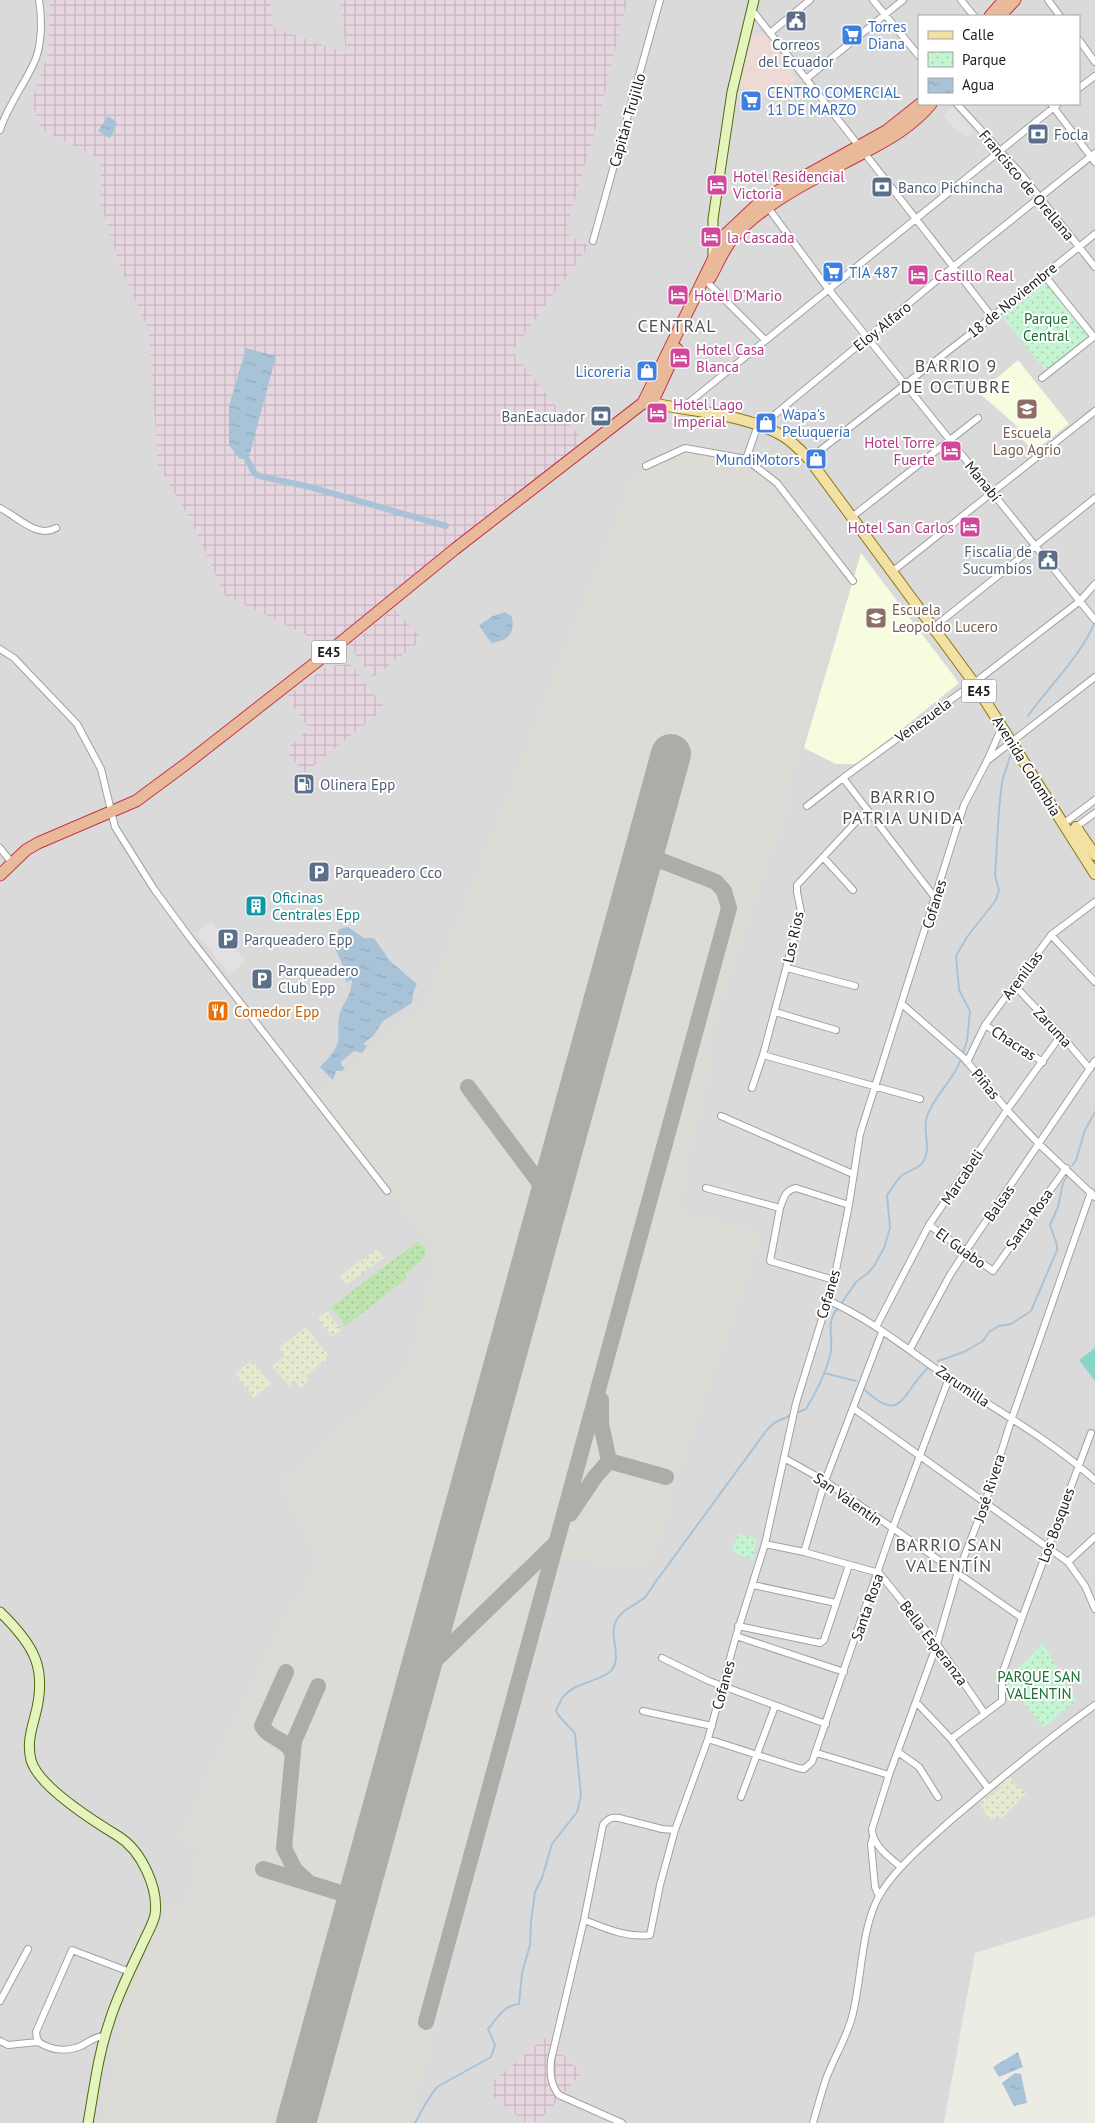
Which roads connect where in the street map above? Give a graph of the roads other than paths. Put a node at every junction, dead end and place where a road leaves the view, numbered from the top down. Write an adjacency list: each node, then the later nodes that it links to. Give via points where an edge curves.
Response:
1 (39, 0): 28 (street, via 37,55 9,106)
2 (660, 0): 36 (street, Capitán Trujillo)
3 (754, 0): 11 (main road)
4 (810, 0): 17 (street)
5 (873, 0): 12 (street)
6 (903, 0): 12 (street)
7 (961, 0): 13 (street)
8 (1004, 0): 14 (highway)
9 (1015, 0): 15 (highway)
10 (1048, 0): 16 (street)
11 (752, 10): 17 (street); 38 (main road, via 732,92 713,219)
12 (885, 15): 19 (street); 22 (street)
13 (973, 15)
14 (991, 15)
15 (1001, 15)
16 (1059, 15)
17 (770, 33): 22 (street)
18 (1080, 41): 20 (street)
19 (918, 55)
20 (1095, 62)
21 (1095, 76): 23 (street)
22 (806, 79): 29 (street)
23 (1080, 87)
24 (919, 105): 29 (highway, E45)
25 (930, 105): 29 (highway, E45, via 904,129)
26 (958, 105): 30 (street, Francisco de Orellana)
27 (1054, 105): 30 (street); 31 (street)
28 (0, 130)
29 (861, 150): 33 (highway, E45); 34 (street)
30 (1000, 152): 32 (street, Francisco de Orellana); 34 (street)
31 (1094, 157): 32 (street, Eloy Alfaro)
32 (1040, 197): 37 (street, Francisco de Orellana); 39 (street, Eloy Alfaro)
33 (765, 204): 38 (highway, E45, via 725,235); 42 (highway, E45, via 732,240); 43 (street, Manabí)
34 (916, 217): 39 (street); 43 (street)
35 (1095, 234): 37 (street, 18 de Noviembre)
36 (593, 241)
37 (1078, 246): 40 (street, Francisco de Orellana); 41 (street, 18 de Noviembre)
38 (713, 256): 50 (highway, E45)
39 (954, 267): 44 (street); 46 (street, Eloy Alfaro)
40 (1095, 267)
41 (1044, 275): 44 (street, 18 de Noviembre); 45 (street)
42 (708, 283): 47 (street); 50 (highway, E45)
43 (829, 290): 46 (street, Manabí); 47 (street)
44 (992, 317): 49 (street, 18 de Noviembre)
45 (1094, 337): 48 (street)
46 (867, 338): 49 (street, Manabí); 54 (street, Eloy Alfaro)
47 (765, 340): 51 (street)
48 (1042, 378)
49 (905, 385): 55 (street, Manabí); 57 (street, 18 de Noviembre)
50 (648, 403): 51 (main road, Avenida Colombia / E45); 81 (highway, E45, via 455,549 224,735 136,801)
51 (682, 408): 54 (main road, Avenida Colombia / E45)
52 (1095, 411): 59 (street)
53 (978, 418): 55 (street)
54 (763, 426): 56 (street, Eloy Alfaro); 57 (main road, Avenida Colombia / E45, via 785,437)
55 (949, 440): 59 (street, Manabí); 62 (street)
56 (746, 459): 58 (street, via 685,448); 66 (street, via 777,483)
57 (809, 459): 62 (main road, Avenida Colombia / E45)
58 (646, 466)
59 (992, 492): 64 (street, Manabí); 65 (street)
60 (1095, 498): 64 (street)
61 (0, 508): 63 (street, via 35,529 46,532)
62 (853, 516): 65 (main road, Avenida Colombia / E45)
63 (56, 528)
64 (1036, 545): 68 (street, Manabí); 70 (street)
65 (893, 571): 70 (main road, Avenida Colombia / E45)
66 (853, 581)
67 (1095, 584): 68 (street, Venezuela)
68 (1080, 601): 69 (street, Manabí); 73 (street, Venezuela)
69 (1093, 617)
70 (934, 627): 73 (main road, Avenida Colombia / E45)
71 (0, 649): 81 (street, via 14,658 77,724 101,768)
72 (1095, 677): 75 (street, Cofanes)
73 (974, 683): 74 (main road, Avenida Colombia / E45); 77 (street, Venezuela)
74 (1002, 727): 75 (main road, Avenida Colombia / E45); 76 (street, Cofanes)
75 (1013, 742): 76 (street, Cofanes); 83 (main road, Avenida Colombia / E45)
76 (987, 761): 91 (street, Cofanes, via 964,805)
77 (843, 778): 79 (street, Venezuela); 80 (street)
78 (1095, 800): 83 (street)
79 (807, 806)
80 (867, 810): 86 (street, Los Rios); 91 (street)
81 (111, 811): 87 (highway, E45, via 38,843); 117 (street, via 115,827 181,927)
82 (1095, 813): 83 (street)
83 (1069, 828): 85 (main road, Avenida Colombia / E45); 88 (main road, Avenida Colombia / E45)
84 (0, 848): 87 (street)
85 (1095, 855)
86 (823, 858): 90 (street); 94 (street, Los Rios, via 797,885 801,912)
87 (12, 862): 89 (highway, E45)
88 (1095, 874)
89 (0, 875)
90 (853, 890)
91 (936, 899): 98 (street, Cofanes)
92 (1095, 902): 93 (street, Arenillas)
93 (1051, 935): 95 (street); 96 (street, Arenillas)
94 (787, 968): 97 (street); 99 (street, Los Rios)
95 (1095, 982)
96 (1014, 985): 100 (street, Arenillas); 102 (street, Zaruma)
97 (855, 986)
98 (902, 1004): 105 (street, Piñas); 108 (street, Cofanes)
99 (775, 1012): 101 (street); 103 (street, Los Rios)
100 (985, 1024): 105 (street, Arenillas); 106 (street, Chacras)
101 (836, 1030)
102 (1061, 1035): 106 (street, Marcabeli); 107 (street, Zaruma)
103 (763, 1055): 108 (street); 109 (street, Los Rios)
104 (1095, 1061): 107 (street, Balsas)
105 (967, 1062): 111 (street, Piñas)
106 (1043, 1062): 111 (street, Marcabeli)
107 (1090, 1069): 113 (street, Balsas)
108 (875, 1086): 110 (street); 115 (street, Cofanes, via 860,1134)
109 (752, 1088)
110 (920, 1099)
111 (1007, 1110): 113 (street, Piñas); 121 (street, Marcabeli)
112 (720, 1116): 115 (street)
113 (1039, 1144): 114 (street, Piñas); 122 (street, Balsas)
114 (1066, 1168): 118 (street, Piñas); 123 (street, Santa Rosa)
115 (853, 1174): 119 (street, Cofanes)
116 (706, 1188): 120 (street)
117 (387, 1191)
118 (1093, 1194): 131 (street, José Rivera)
119 (849, 1205): 120 (street, via 796,1188 785,1193); 124 (street, Cofanes)
120 (780, 1208): 124 (street, via 770,1261)
121 (929, 1225): 122 (street, El Guabo); 126 (street, Marcabeli)
122 (965, 1252): 123 (street, El Guabo); 128 (street, Balsas)
123 (993, 1271)
124 (834, 1280): 125 (street, Cofanes)
125 (827, 1300): 126 (street, Zarumilla); 134 (street, Cofanes, via 796,1403)
126 (876, 1327): 127 (street, Zarumilla)
127 (882, 1332): 128 (street, Zarumilla); 130 (street)
128 (910, 1349): 129 (street, Zarumilla)
129 (949, 1378): 131 (street, Zarumilla); 133 (street, Santa Rosa)
130 (853, 1408): 133 (street); 137 (street)
131 (1012, 1418): 135 (street, Zarumilla); 138 (street, José Rivera)
132 (1091, 1433): 135 (street, Los Bosques)
133 (920, 1455): 138 (street); 139 (street, Santa Rosa)
134 (784, 1458): 137 (street, San Valentín); 141 (street, Cofanes)
135 (1078, 1465): 136 (street, Zarumilla); 142 (street, Los Bosques)
136 (1095, 1480)
137 (825, 1481): 139 (street, San Valentín); 143 (street)
138 (985, 1503): 142 (street); 147 (street, José Rivera)
139 (892, 1530): 146 (street, Santa Rosa); 147 (street, San Valentín)
140 (1095, 1537): 144 (street)
141 (765, 1544): 143 (street); 148 (street, Cofanes)
142 (1047, 1547): 144 (street); 152 (street, Los Bosques)
143 (804, 1552): 145 (street)
144 (1068, 1562): 150 (street, via 1085,1586)
145 (849, 1564): 146 (street); 149 (street)
146 (879, 1573): 155 (street, Bella Esperanza); 157 (street, Santa Rosa)
147 (957, 1575): 152 (street, San Valentín); 155 (street, José Rivera)
148 (753, 1585): 149 (street); 153 (street, Cofanes)
149 (836, 1603): 153 (street, via 824,1640 820,1643)
150 (1095, 1609)
151 (0, 1612): 181 (main road, via 32,1650 41,1675 41,1690 29,1737 31,1762 37,1772 81,1812 133,1848 148,1875 154,1896 154,1916)
152 (1022, 1618): 163 (street, via 1002,1674 1002,1701)
153 (738, 1626): 154 (street, Cofanes)
154 (736, 1636): 157 (street); 158 (street, Cofanes)
155 (937, 1644): 159 (street, José Rivera); 163 (street, Bella Esperanza)
156 (662, 1658): 158 (street)
157 (844, 1672): 164 (street, Santa Rosa)
158 (722, 1686): 161 (street); 165 (street, Cofanes)
159 (916, 1702): 167 (street); 168 (street, José Rivera)
160 (1095, 1705): 172 (street)
161 (775, 1706): 164 (street); 170 (street)
162 (643, 1711): 165 (street)
163 (986, 1714): 167 (street)
164 (826, 1724): 169 (street, Santa Rosa)
165 (712, 1726): 166 (street, Cofanes)
166 (708, 1739): 170 (street); 175 (street, Cofanes)
167 (951, 1739): 172 (street)
168 (898, 1752): 171 (street, José Rivera); 174 (street, via 919,1767)
169 (817, 1753): 170 (street, via 804,1769); 171 (street)
170 (757, 1755): 173 (street)
171 (889, 1775): 176 (street, José Rivera, via 872,1829)
172 (988, 1788): 177 (street)
173 (741, 1797)
174 (938, 1797)
175 (675, 1830): 179 (street, via 620,1818 606,1820); 179 (street, Cofanes, via 650,1935 637,1937 617,1933)
176 (874, 1838): 177 (street); 178 (street, José Rivera, via 871,1844)
177 (901, 1867): 178 (street)
178 (878, 1896): 188 (street, via 869,1918 853,2015 826,2079)
179 (584, 1920): 187 (street, via 550,2075 553,2088 559,2095)
180 (28, 1949): 182 (street)
181 (130, 1972): 183 (main road); 185 (street, via 72,1950 38,2024)
182 (0, 2001)
183 (105, 2036): 185 (street, via 69,2050 49,2048); 186 (main road)
184 (0, 2041): 185 (street, via 8,2045)
185 (38, 2042)
186 (88, 2123)
187 (622, 2123)
188 (813, 2123)

